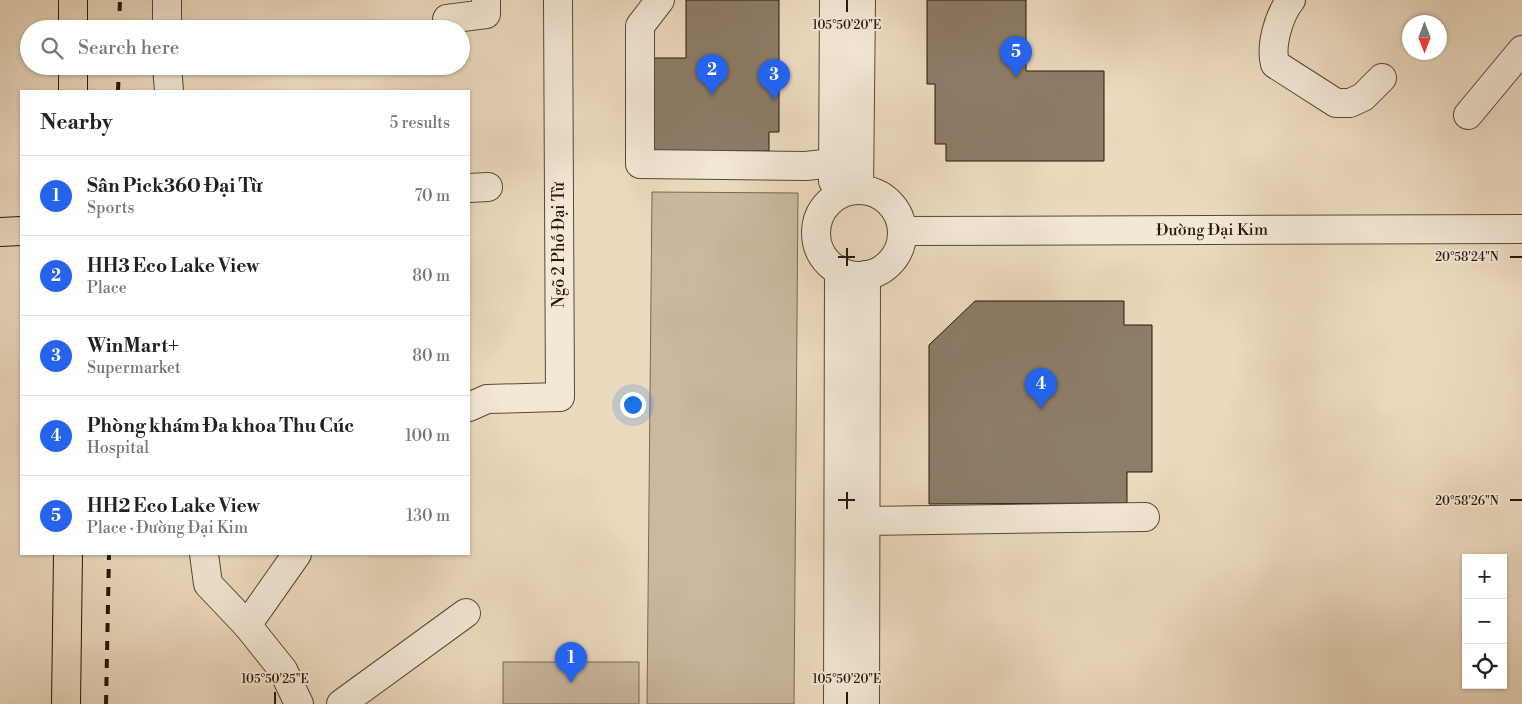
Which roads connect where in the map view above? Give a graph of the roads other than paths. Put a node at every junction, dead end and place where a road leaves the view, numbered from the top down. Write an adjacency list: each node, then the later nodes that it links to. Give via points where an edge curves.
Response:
1 (73, 0): 10 (main road)
2 (167, 0): 11 (street)
3 (486, 0): 9 (street, via 486,14)
4 (558, 0): 28 (street, Ngõ 2 Phố Đại Từ, via 560,396 487,399)
5 (660, 0): 19 (street, via 640,26 640,164)
6 (834, 0): 19 (street)
7 (861, 0): 20 (street)
8 (1291, 0): 15 (street, via 1274,39 1272,53 1275,64 1336,103 1350,103 1363,97)
9 (447, 19)
10 (73, 20)
11 (167, 20)
12 (1522, 50): 18 (street)
13 (73, 75): 16 (main road)
14 (168, 75): 17 (street)
15 (1382, 78)
16 (73, 90)
17 (169, 90)
18 (1468, 115)
19 (833, 164): 21 (street)
20 (859, 190): 21 (street); 24 (street, via 884,197 894,206)
21 (833, 198): 26 (street, via 817,221 816,236 828,262)
22 (1522, 229): 24 (street, Đường Đại Kim)
23 (20, 231): 25 (main road)
24 (903, 231): 27 (street, via 901,243 889,264)
25 (0, 232)
26 (839, 270): 27 (street); 39 (street)
27 (866, 275): 30 (street)
28 (470, 407)
29 (1145, 517): 30 (street)
30 (865, 521): 40 (street)
31 (68, 555): 36 (main road)
32 (204, 555): 35 (street, via 208,584)
33 (296, 555): 35 (street)
34 (466, 614): 38 (street)
35 (247, 625): 37 (street, via 283,670)
36 (66, 704)
37 (299, 704)
38 (341, 704)
39 (838, 704)
40 (865, 704)

